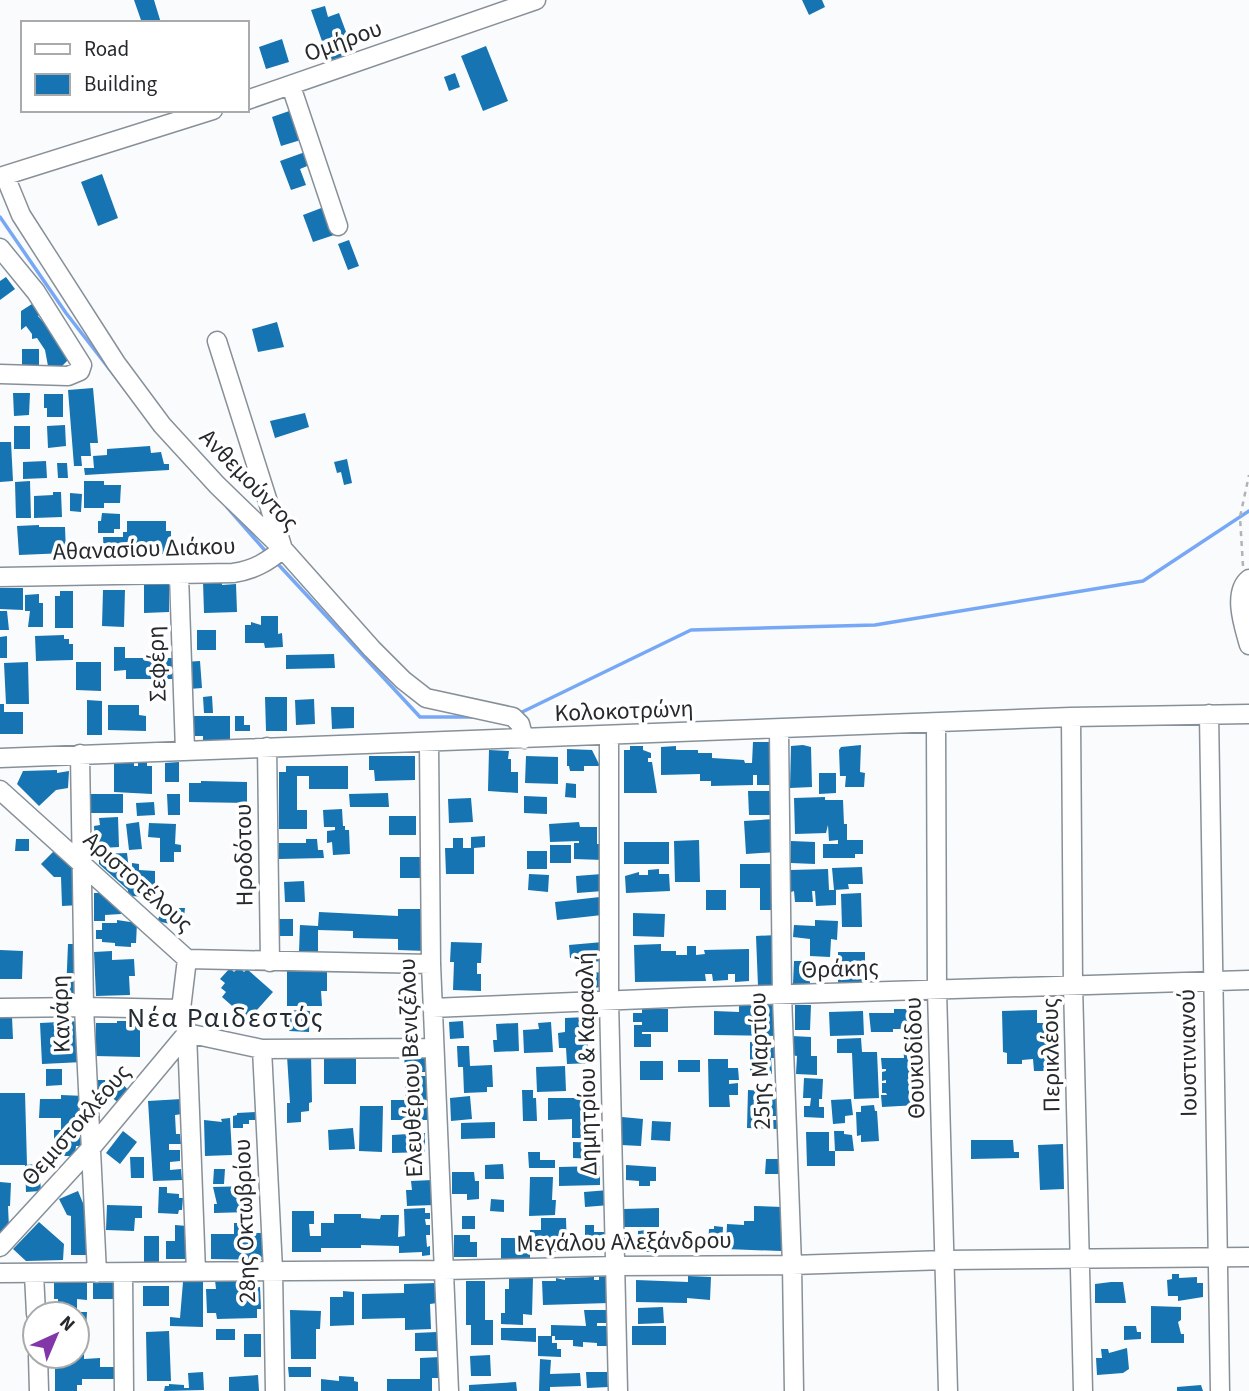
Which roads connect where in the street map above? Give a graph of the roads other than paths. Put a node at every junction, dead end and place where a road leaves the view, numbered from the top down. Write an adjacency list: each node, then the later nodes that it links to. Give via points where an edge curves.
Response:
1 (536, 0): 2 (street, Ομήρου)
2 (291, 86): 3 (street, Ομήρου); 6 (street)
3 (248, 100)
4 (207, 112): 5 (street)
5 (2, 176): 10 (street, Ανθεμούντος, via 21,215 136,392 217,485)
6 (338, 226)
7 (0, 249): 9 (street, via 36,292 82,365 68,376)
8 (217, 341): 10 (street)
9 (0, 374)
10 (284, 550): 11 (street, Αθανασίου Διάκου, via 250,571); 21 (street, Ανθεμούντος, via 403,680 426,698 513,717)
11 (179, 575): 12 (street, Αθανασίου Διάκου); 24 (street, Σεφέρη)
12 (0, 577)
13 (1247, 581): 14 (street, via 1241,615)
14 (1249, 645)
15 (1209, 714): 16 (street, Κολοκοτρώνη); 17 (street, Κολοκοτρώνη); 33 (street, Ιουστινιανού)
16 (1249, 715)
17 (1071, 718): 18 (street, Κολοκοτρώνη); 34 (street, Περικλέους)
18 (936, 723): 19 (street, Κολοκοτρώνη); 35 (street, Θουκυδίδου)
19 (779, 730): 20 (street, Κολοκοτρώνη); 36 (street, 25ης Μαρτίου)
20 (609, 736): 21 (street, Κολοκοτρώνη); 37 (street, Δημητρίου & Καραολή)
21 (524, 739): 22 (street, Κολοκοτρώνη)
22 (429, 743): 23 (street, Κολοκοτρώνη); 31 (street, Ελευθέριου Βενιζέλου)
23 (267, 747): 24 (street, Κολοκοτρώνη); 30 (street, Ηροδότου)
24 (185, 751): 25 (street, Κολοκοτρώνη)
25 (80, 754): 26 (street, Κολοκοτρώνη); 28 (street, Κανάρη)
26 (0, 758)
27 (0, 790): 28 (street, Αριστοτέλους)
28 (82, 864): 29 (street, Αριστοτέλους); 38 (street, Κανάρη)
29 (187, 959): 30 (street, Αριστοτέλους); 41 (street)
30 (270, 962): 31 (street, Αριστοτέλους)
31 (431, 964): 40 (street, Ελευθέριου Βενιζέλου)
32 (1249, 980): 33 (street, Θράκης)
33 (1211, 981): 34 (street, Θράκης); 47 (street, Ιουστινιανού)
34 (1073, 984): 35 (street, Θράκης); 49 (street, Περικλέους)
35 (937, 990): 36 (street, Θράκης); 50 (street, Θουκυδίδου)
36 (782, 995): 37 (street, Θράκης); 51 (street, 25ης Μαρτίου)
37 (609, 1000): 40 (street, Θράκης); 52 (street, Δημητρίου & Καραολή)
38 (84, 1007): 39 (street); 41 (street); 45 (street, Κανάρη)
39 (0, 1008)
40 (432, 1008): 43 (street, Ελευθέριου Βενιζέλου)
41 (181, 1009): 42 (street)
42 (187, 1033): 44 (street); 45 (street, Θεμιστοκλέους); 55 (street)
43 (433, 1048): 44 (street); 54 (street, Ελευθέριου Βενιζέλου)
44 (262, 1049): 53 (street, 28ης Οκτωβρίου)
45 (91, 1148): 46 (street, Θεμιστοκλέους); 57 (street, Κανάρη)
46 (0, 1247)
47 (1216, 1257): 48 (street, Μεγάλου Αλεξάνδρου); 49 (street, Μεγάλου Αλεξάνδρου); 70 (street, Ιουστινιανού)
48 (1249, 1257)
49 (1080, 1258): 50 (street, Μεγάλου Αλεξάνδρου); 69 (street, Περικλέους)
50 (946, 1260): 51 (street, Μεγάλου Αλεξάνδρου); 68 (street, Θουκυδίδου)
51 (792, 1265): 52 (street, Μεγάλου Αλεξάνδρου); 67 (street, 25ης Μαρτίου)
52 (616, 1266): 54 (street, Μεγάλου Αλεξάνδρου); 66 (street, Δημητρίου & Καραολή)
53 (273, 1270): 54 (street, Μεγάλου Αλεξάνδρου); 55 (street, Μεγάλου Αλεξάνδρου); 64 (street, 28ης Οκτωβρίου)
54 (444, 1270): 65 (street, Ελευθέριου Βενιζέλου)
55 (196, 1272): 58 (street, Μεγάλου Αλεξάνδρου)
56 (0, 1273): 59 (street, Μεγάλου Αλεξάνδρου)
57 (97, 1273): 58 (street, Μεγάλου Αλεξάνδρου); 59 (street, Μεγάλου Αλεξάνδρου)
58 (123, 1273): 63 (street)
59 (34, 1274): 60 (street)
60 (35, 1300)
61 (38, 1370): 62 (street)
62 (39, 1391)
63 (124, 1391)
64 (275, 1391)
65 (449, 1391)
66 (618, 1391)
67 (794, 1391)
68 (948, 1391)
69 (1083, 1391)
70 (1220, 1391)

